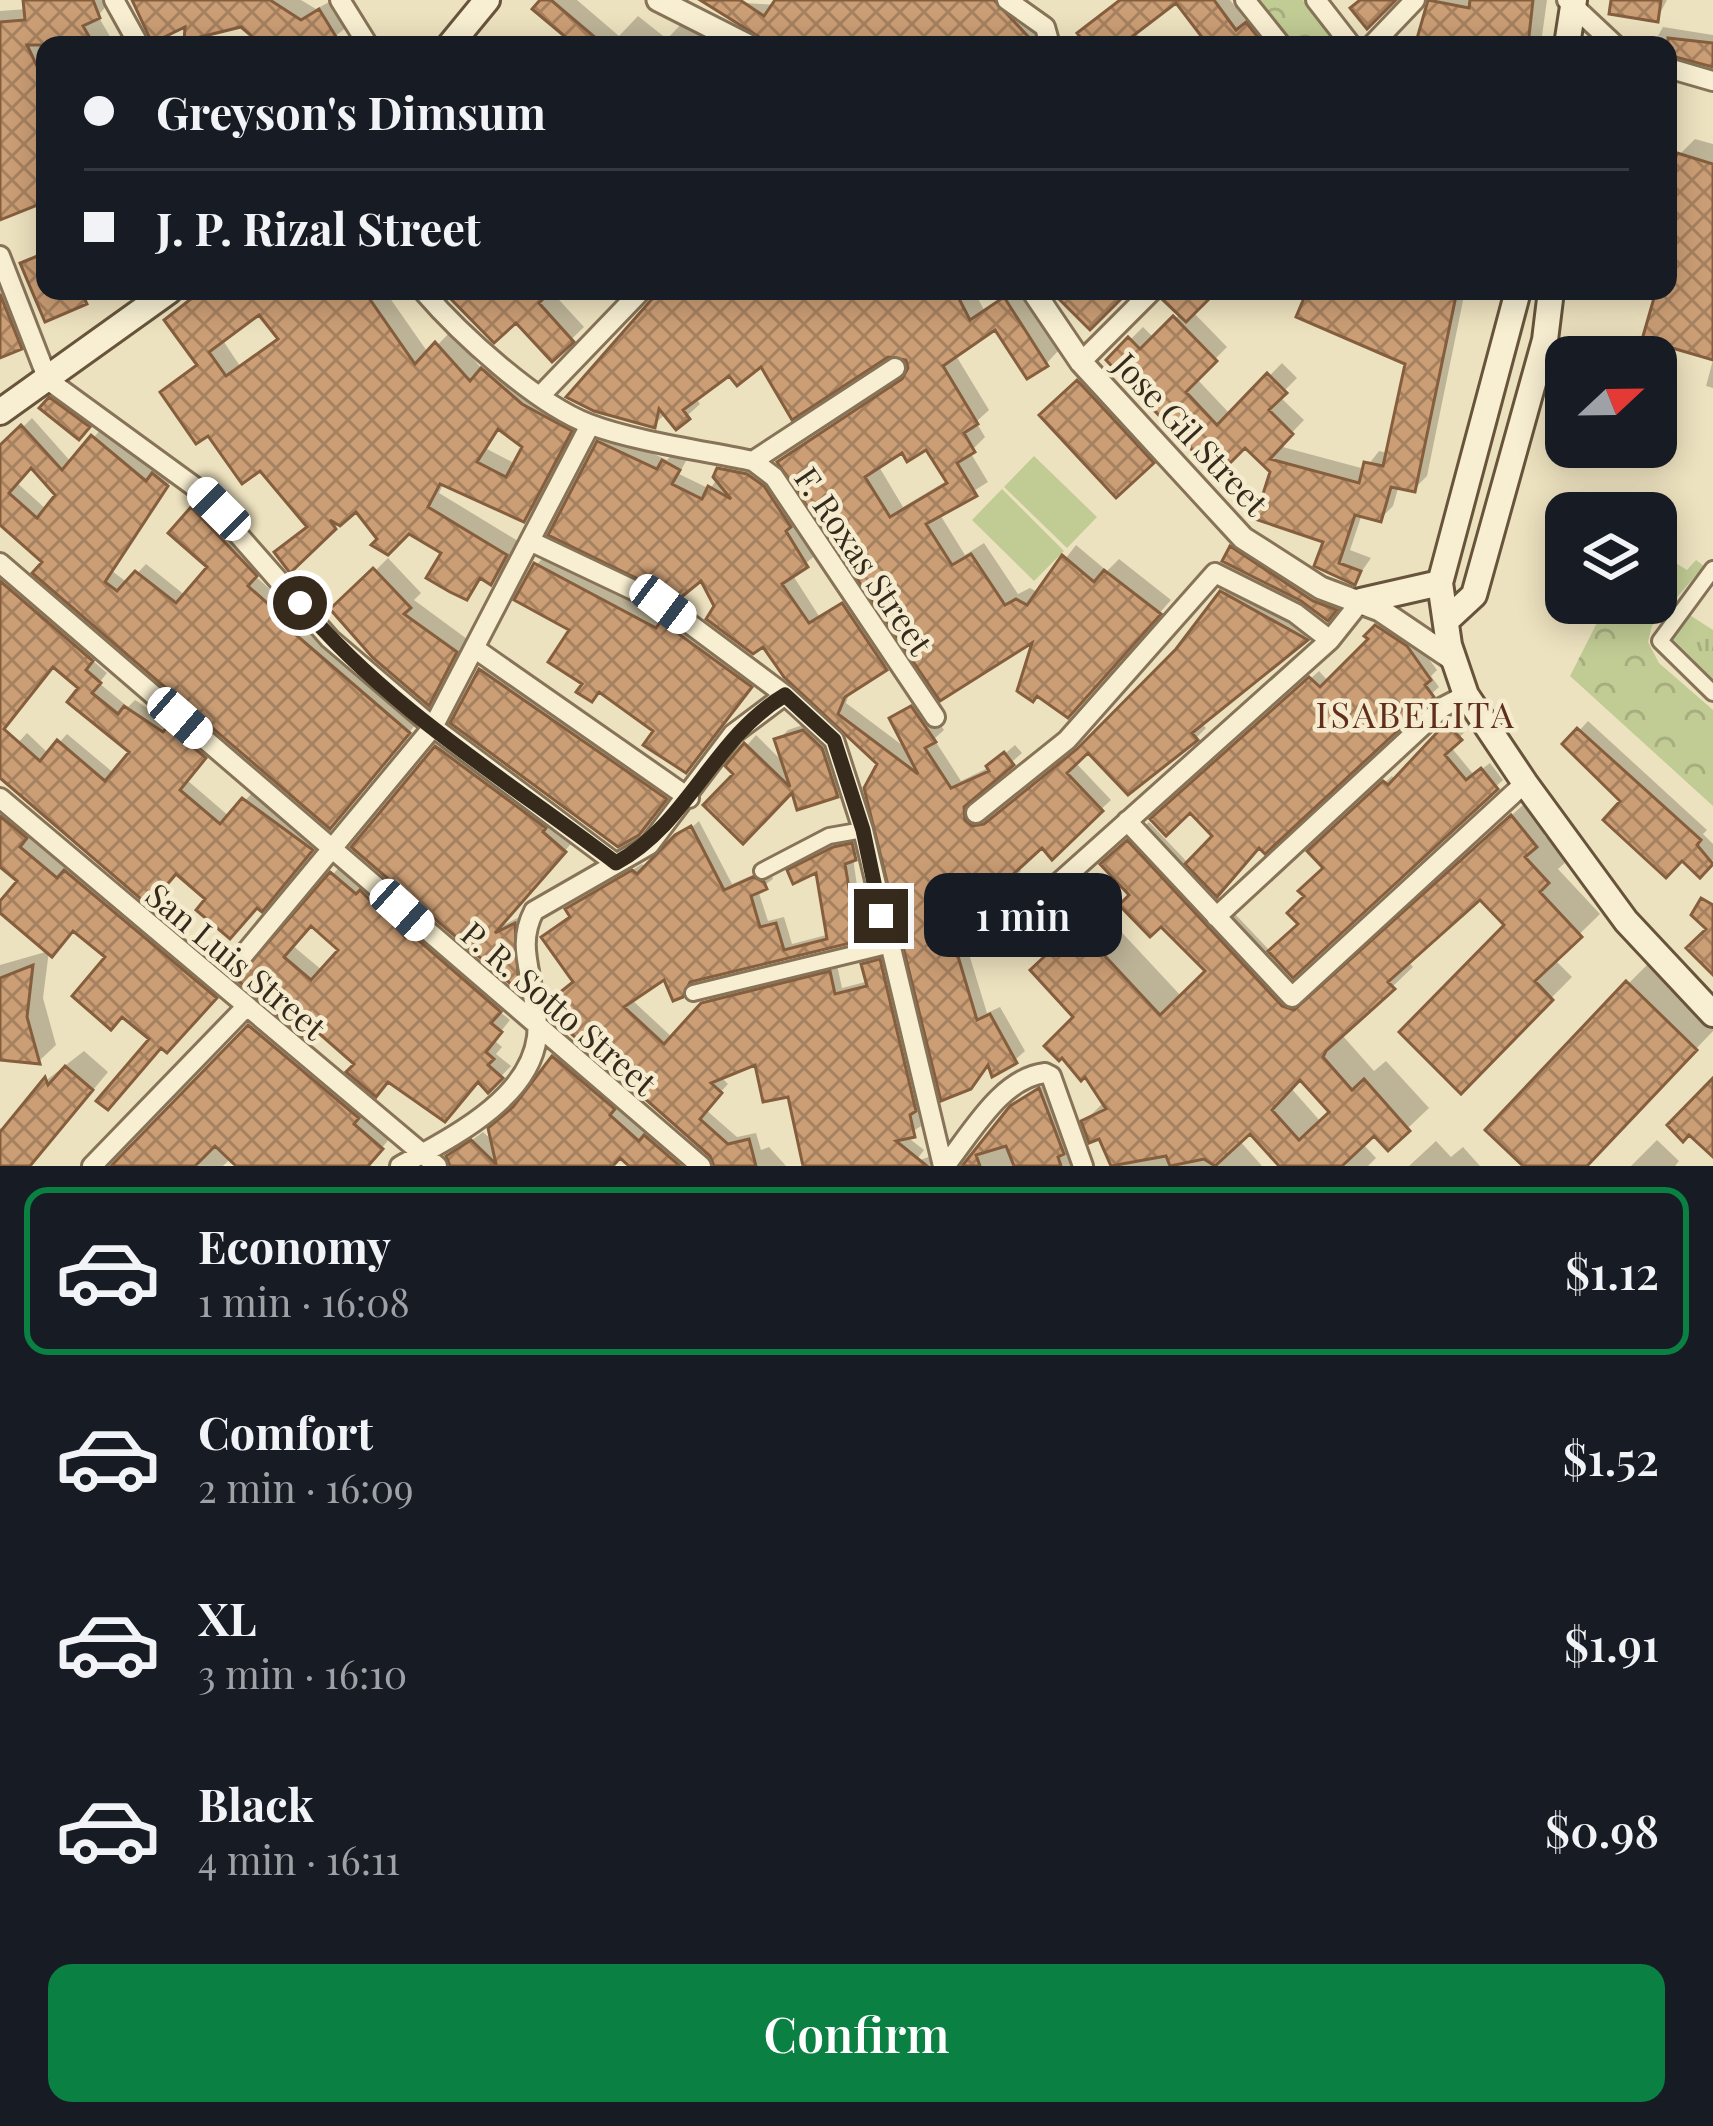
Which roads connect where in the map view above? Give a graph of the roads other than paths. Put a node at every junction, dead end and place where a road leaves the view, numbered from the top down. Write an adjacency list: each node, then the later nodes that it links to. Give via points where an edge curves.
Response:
1 (114, 0): 10 (street)
2 (340, 0): 11 (street)
3 (487, 0): 12 (main road)
4 (658, 0): 13 (street)
5 (1007, 0): 14 (street)
6 (1245, 0): 15 (street)
7 (1316, 0): 16 (street)
8 (1415, 0): 17 (street)
9 (1572, 2): 18 (main road); 19 (street)
10 (134, 36)
11 (362, 36)
12 (457, 36)
13 (729, 36)
14 (1048, 36)
15 (1274, 36)
16 (1344, 36)
17 (1381, 36)
18 (1568, 36)
19 (1606, 36)
20 (1677, 71): 21 (street)
21 (1713, 81)
22 (0, 256): 32 (street)
23 (157, 300): 32 (main road)
24 (430, 300): 33 (street, F. Roxas Street)
25 (632, 300): 33 (street)
26 (1039, 300): 30 (street, Jose Gil Street)
27 (1143, 300): 30 (street)
28 (1516, 300): 40 (main road)
29 (1550, 300): 42 (main road, via 1474,595)
30 (1081, 362): 41 (street, Jose Gil Street, via 1243,538 1307,580)
31 (895, 368): 36 (street)
32 (48, 380): 34 (main road); 50 (street, via 200,490 330,639)
33 (541, 394): 35 (street, F. Roxas Street)
34 (0, 412)
35 (590, 425): 36 (street, F. Roxas Street); 37 (street)
36 (753, 461): 49 (street, F. Roxas Street, via 790,498)
37 (530, 541): 44 (street); 47 (street, via 663,604)
38 (0, 563): 57 (street, P. R. Sotto Street)
39 (1713, 569): 46 (street, via 1660,641)
40 (1440, 583): 41 (main road); 42 (main road)
41 (1361, 602): 43 (street); 45 (street, Jose Gil Street)
42 (1447, 620): 45 (main road)
43 (1330, 640): 54 (street, via 1215,573 1067,740); 55 (street)
44 (477, 650): 50 (street); 53 (street)
45 (1454, 660): 48 (main road)
46 (1713, 693)
47 (785, 695): 53 (street, via 743,724); 56 (street, via 834,740)
48 (1466, 695): 51 (main road); 60 (street, via 1443,707)
49 (935, 717)
50 (434, 728): 57 (street); 58 (street)
51 (1525, 783): 60 (street, via 1292,997); 66 (main road, via 1626,921)
52 (0, 798): 65 (street, San Luis Street)
53 (688, 798): 58 (street, via 649,844)
54 (976, 813)
55 (1127, 821): 60 (street); 61 (street)
56 (863, 830): 59 (street, via 830,836); 62 (street)
57 (334, 850): 63 (street); 67 (street, P. R. Sotto Street)
58 (616, 863): 67 (street, via 554,896 525,928)
59 (763, 871)
60 (1216, 916)
61 (996, 939)
62 (887, 946): 64 (street); 72 (street)
63 (241, 958)
64 (693, 993)
65 (245, 1008): 68 (street, San Luis Street); 69 (street)
66 (1713, 1014)
67 (538, 1031): 68 (street, via 528,1070 514,1087); 71 (street, P. R. Sotto Street)
68 (430, 1160): 70 (street)
69 (92, 1166)
70 (400, 1166)
71 (701, 1166)
72 (944, 1166): 73 (street, via 1003,1095 1045,1072)
73 (1082, 1166)

